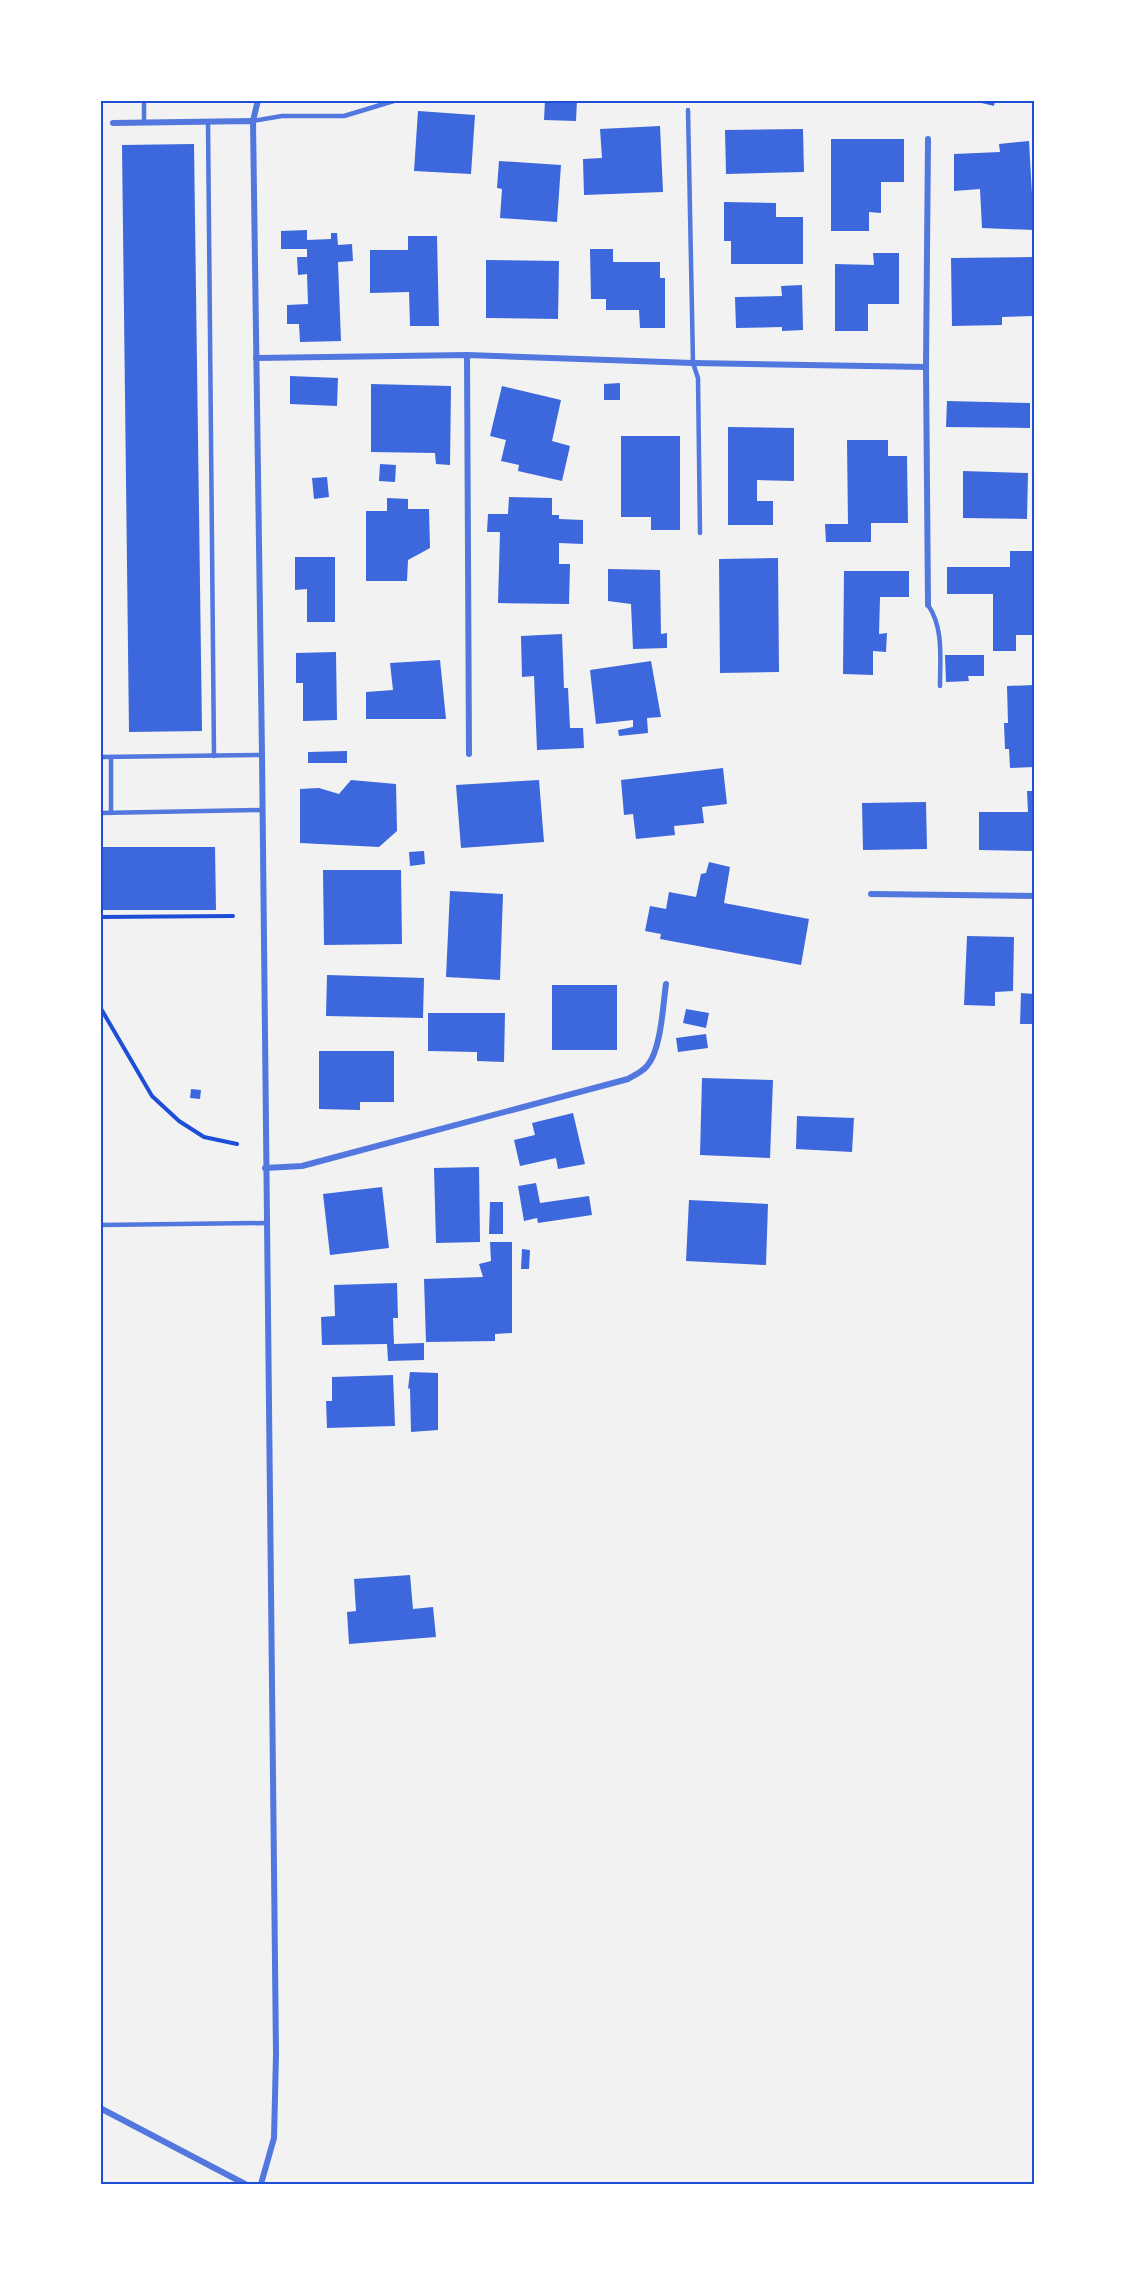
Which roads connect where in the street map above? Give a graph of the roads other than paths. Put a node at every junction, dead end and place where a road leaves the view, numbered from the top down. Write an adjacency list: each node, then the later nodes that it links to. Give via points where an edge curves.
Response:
1 (144, 100): 8 (lane)
2 (258, 100): 5 (street)
3 (398, 100): 5 (lane, via 344,116 282,116)
4 (688, 110): 12 (lane)
5 (253, 121): 6 (street); 11 (street)
6 (208, 122): 8 (street); 19 (lane)
7 (113, 123): 8 (street)
8 (144, 123)
9 (928, 138): 13 (street)
10 (467, 355): 11 (street); 12 (street); 17 (street)
11 (256, 358): 18 (street)
12 (693, 363): 13 (street); 14 (lane, via 698,378)
13 (926, 367): 15 (street)
14 (700, 533)
15 (928, 605): 16 (lane, via 939,632)
16 (940, 686)
17 (469, 754)
18 (262, 755): 19 (lane); 22 (street)
19 (214, 756): 21 (lane)
20 (100, 757): 21 (lane)
21 (111, 757): 24 (lane)
22 (262, 810): 24 (lane); 28 (street)
23 (100, 813): 24 (lane)
24 (111, 813)
25 (871, 894): 26 (street)
26 (1035, 896)
27 (666, 984): 28 (street, via 652,1058 639,1073 627,1079 302,1166)
28 (265, 1168): 29 (street)
29 (266, 1223): 30 (lane); 33 (street, via 276,2055 274,2138)
30 (100, 1225)
31 (100, 2108): 32 (street)
32 (245, 2184)
33 (261, 2184)

